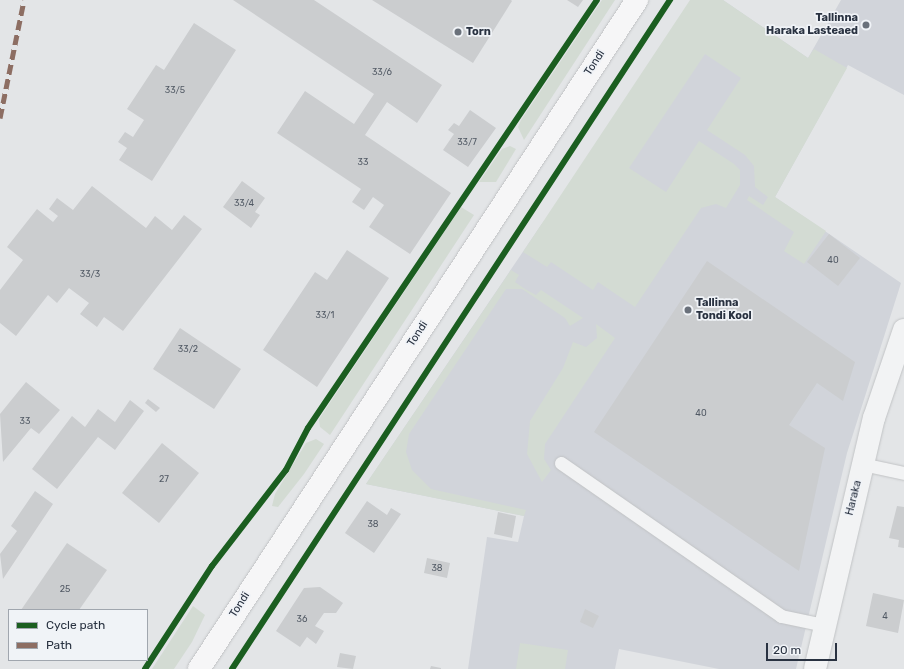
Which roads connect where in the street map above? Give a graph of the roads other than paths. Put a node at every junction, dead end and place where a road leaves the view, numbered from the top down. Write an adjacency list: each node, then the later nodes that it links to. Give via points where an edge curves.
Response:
1 (637, 0): 7 (street, Tondi)
2 (904, 330): 4 (street, Haraka, via 874,418)
3 (561, 463): 6 (lane, via 781,616)
4 (862, 464): 5 (lane); 6 (street, Haraka)
5 (904, 473)
6 (824, 625): 8 (street, Haraka)
7 (199, 669)
8 (815, 669)

